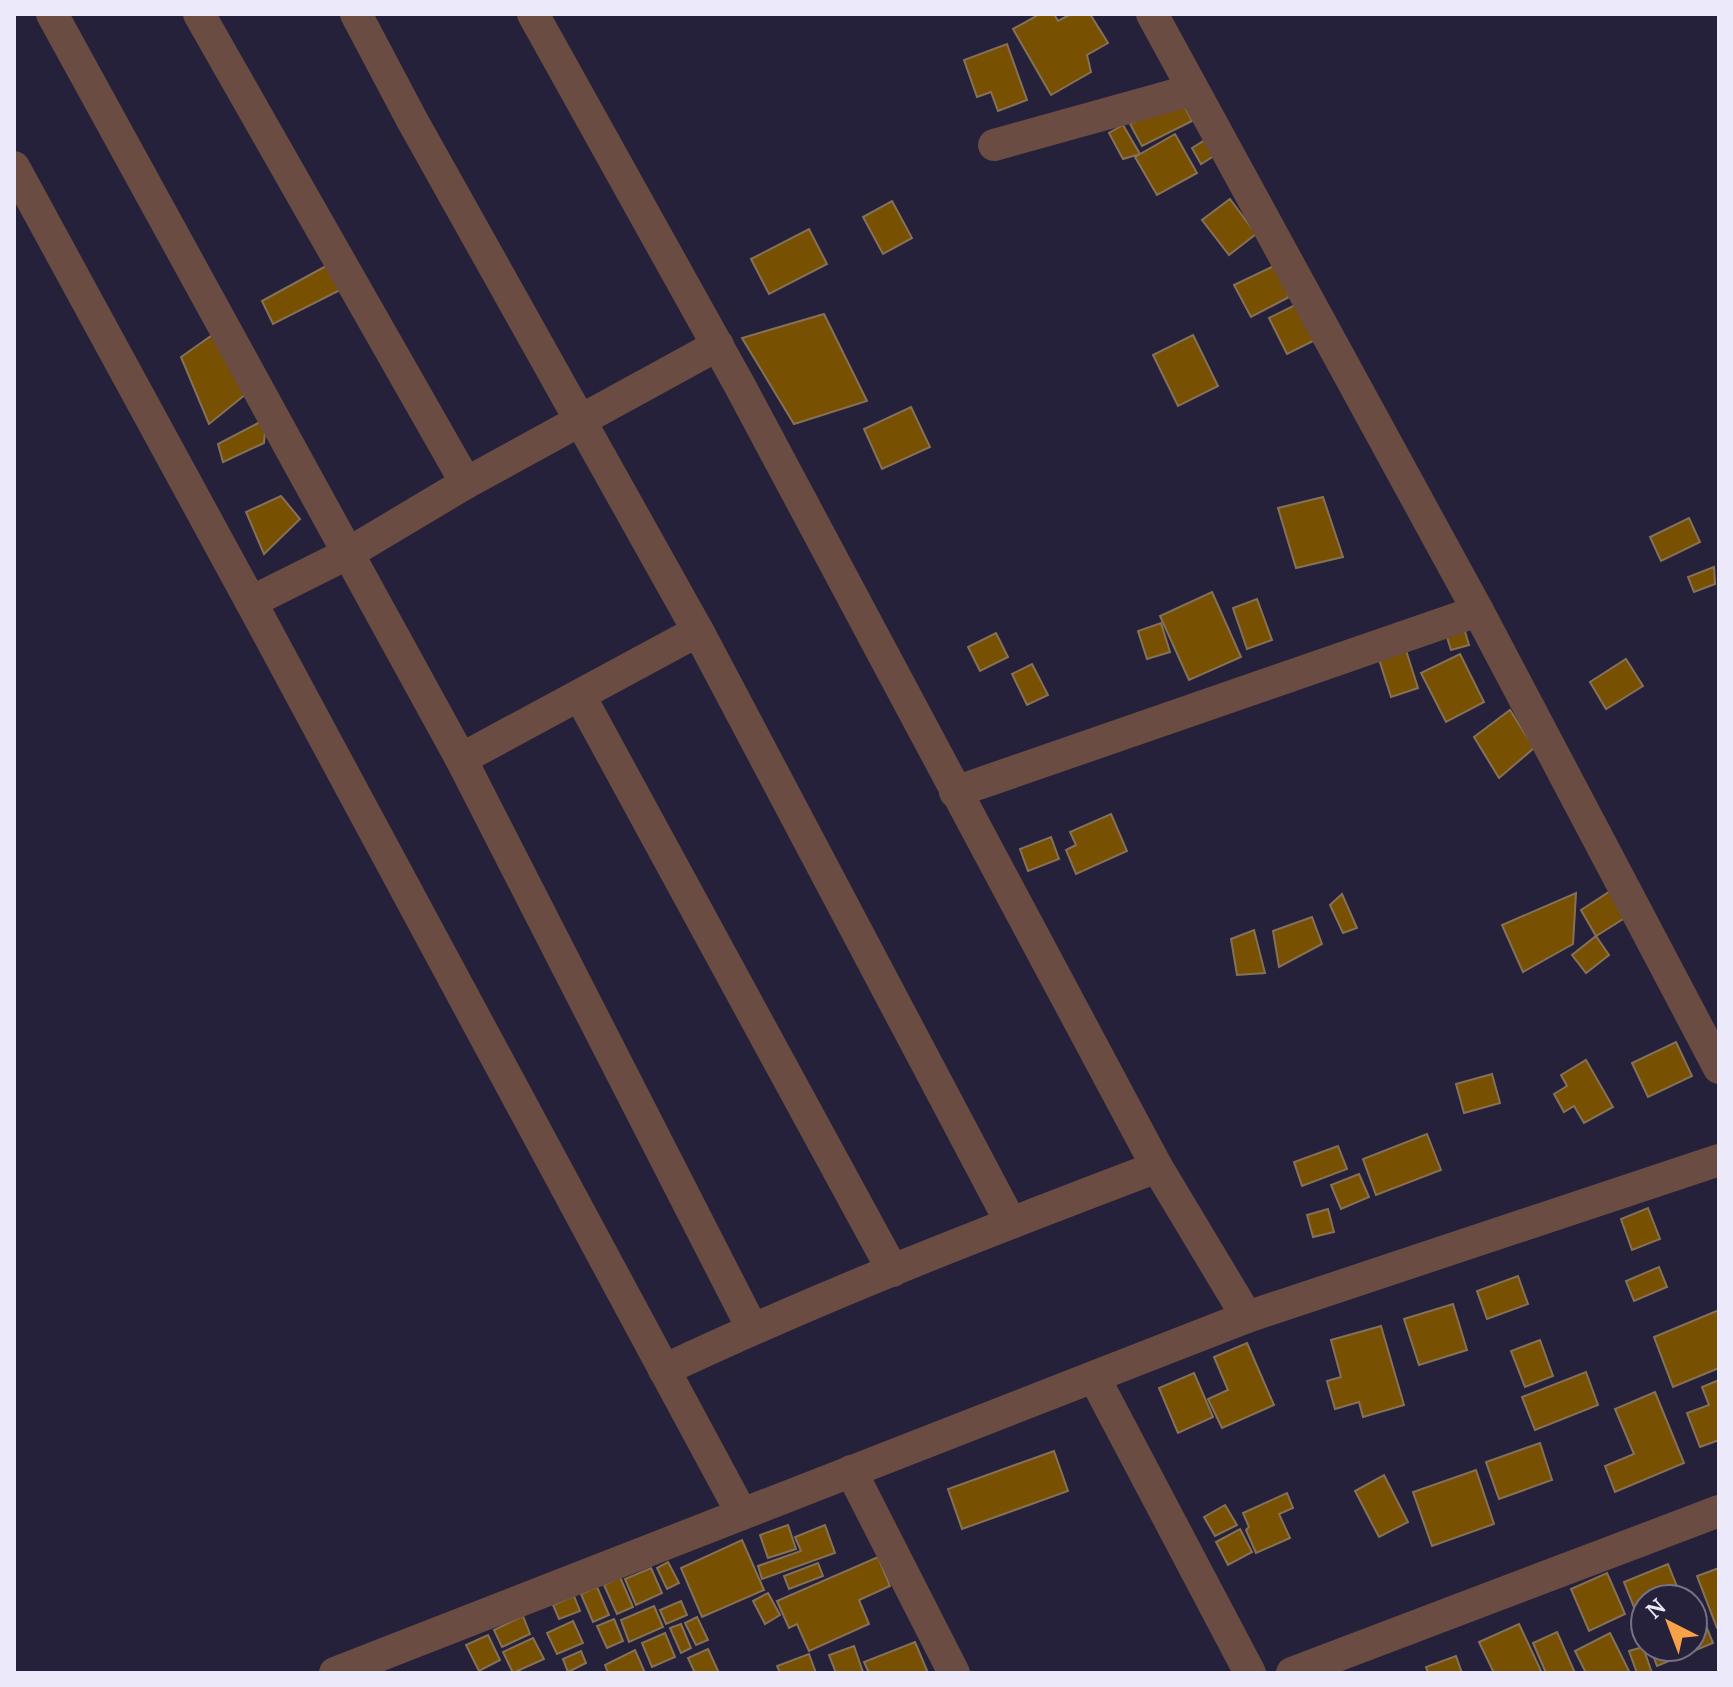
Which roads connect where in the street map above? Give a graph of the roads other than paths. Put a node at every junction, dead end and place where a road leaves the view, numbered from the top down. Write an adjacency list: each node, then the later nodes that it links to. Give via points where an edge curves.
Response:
1 (52, 14): 12 (street)
2 (199, 14): 11 (street)
3 (356, 14): 10 (street)
4 (533, 14): 9 (street)
5 (1152, 14): 6 (street)
6 (1192, 90): 7 (street); 14 (street)
7 (994, 145)
8 (14, 167): 13 (street)
9 (718, 345): 10 (street); 18 (street)
10 (581, 419): 11 (street); 15 (street)
11 (466, 483): 12 (street)
12 (347, 554): 13 (street); 17 (street)
13 (251, 602): 26 (street)
14 (1478, 611): 18 (street); 19 (street)
15 (698, 631): 16 (street); 22 (street)
16 (580, 696): 17 (street); 23 (street)
17 (461, 759): 25 (street)
18 (955, 792): 21 (street)
19 (1719, 1068)
20 (1719, 1160): 24 (street)
21 (1157, 1167): 22 (street); 24 (street)
22 (1011, 1223): 23 (street)
23 (893, 1271): 25 (street)
24 (1247, 1317): 27 (street)
25 (752, 1328): 26 (street)
26 (664, 1370): 30 (street)
27 (1094, 1377): 28 (street); 33 (street)
28 (851, 1471): 30 (street); 32 (street)
29 (1719, 1511): 34 (street)
30 (742, 1514): 31 (street)
31 (335, 1673)
32 (954, 1673)
33 (1250, 1673)
34 (1292, 1673)

